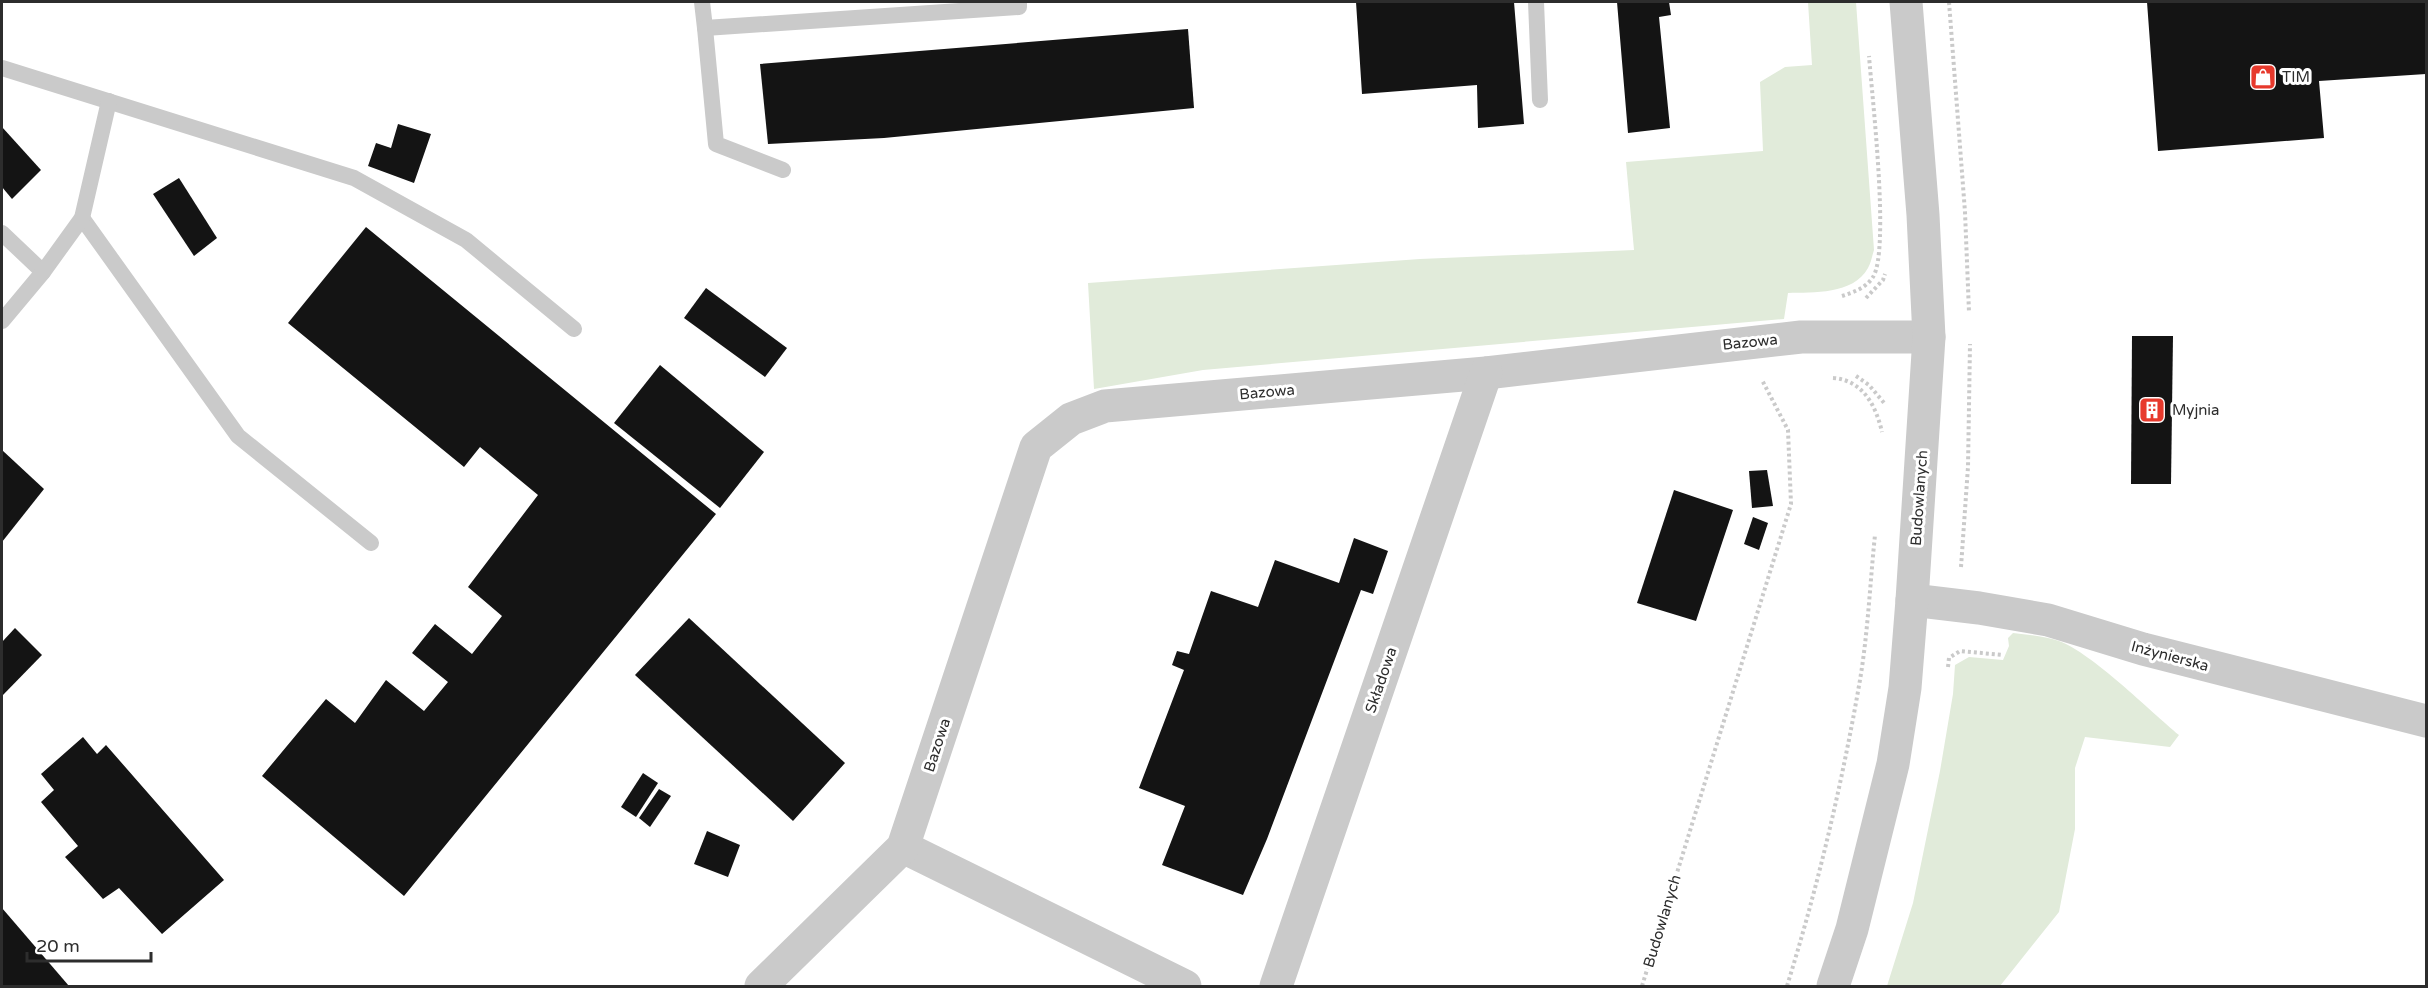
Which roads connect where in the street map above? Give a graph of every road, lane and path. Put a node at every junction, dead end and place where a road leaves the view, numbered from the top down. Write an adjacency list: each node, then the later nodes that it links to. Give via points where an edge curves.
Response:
1 (702, 2): 5 (lane)
2 (1019, 2): 5 (lane, via 1019,7)
3 (1536, 2): 8 (lane)
4 (1906, 2): 17 (street, Budowlanych)
5 (705, 28): 10 (lane, via 716,144)
6 (1868, 47): 14 (path, via 1880,253 1873,277 1859,290)
7 (2, 68): 9 (lane)
8 (1540, 100)
9 (109, 101): 11 (lane); 16 (lane, via 354,178 466,240)
10 (783, 170)
11 (82, 218): 13 (lane); 25 (lane, via 238,436)
12 (2, 233): 13 (lane)
13 (43, 272): 15 (lane)
14 (1838, 298)
15 (2, 321)
16 (574, 329)
17 (1929, 337): 18 (street, Bazowa, via 1822,336); 26 (street, Budowlanych)
18 (1743, 342): 20 (street, Bazowa); 32 (path, Budowlanych, via 1788,430 1791,504)
19 (1848, 371): 22 (path, via 1869,385)
20 (1486, 373): 28 (street, Bazowa, via 1106,406 1071,419 1036,447); 31 (street, Składowa)
21 (1828, 378): 23 (path, via 1851,381 1868,396 1877,411)
22 (1887, 406)
23 (1882, 443)
24 (1875, 534): 33 (path, via 1861,671 1839,789 1813,903)
25 (371, 543)
26 (1912, 600): 27 (street, Inżynierska, via 2048,620 2143,650); 34 (street, Budowlanych, via 1905,688 1893,764 1852,929)
27 (2427, 721)
28 (903, 847): 29 (street, Bazowa); 30 (street)
29 (761, 987)
30 (1185, 987)
31 (1276, 987)
32 (1642, 987)
33 (1787, 987)
34 (1833, 987)

